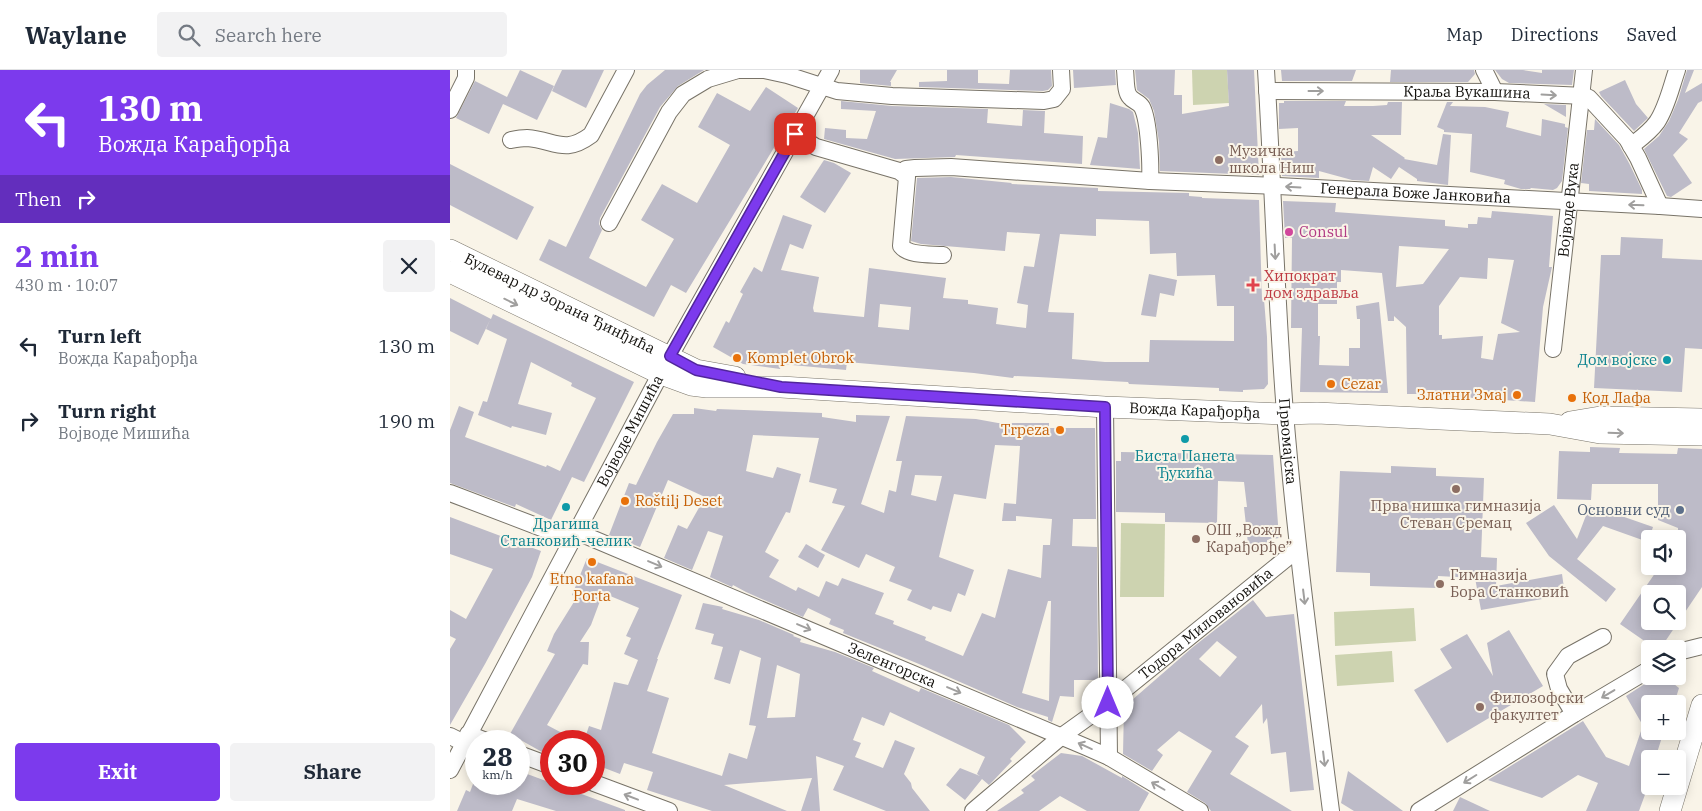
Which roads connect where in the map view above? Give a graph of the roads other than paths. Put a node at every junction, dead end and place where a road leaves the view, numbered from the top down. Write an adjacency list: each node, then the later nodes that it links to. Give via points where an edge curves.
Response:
1 (466, 70): 14 (street, via 466,78)
2 (626, 70): 16 (street, via 591,135 581,142 563,147 525,138)
3 (831, 70): 10 (street, Војводе Мишића)
4 (1060, 70): 10 (street, via 1062,88 1054,99 1044,101 892,96 837,91)
5 (1126, 70): 19 (street, via 1127,92 1142,108 1145,121)
6 (1266, 70): 11 (street, Првомајска)
7 (1484, 70): 12 (street)
8 (1584, 70): 13 (street, Војводе Вука)
9 (1677, 70): 17 (street, via 1663,112)
10 (822, 86): 15 (street, Војводе Мишића); 24 (street, via 764,70 738,70 708,79 684,94 669,112)
11 (1267, 91): 12 (street, Краља Вукашина, one-way to 12); 20 (street, Првомајска)
12 (1495, 92): 13 (street, Краља Вукашина, one-way to 13)
13 (1581, 97): 17 (street, via 1589,98); 21 (street, Војводе Вука)
14 (450, 110)
15 (795, 134): 18 (street, via 816,147); 29 (street, Војводе Мишића)
16 (511, 140)
17 (1635, 152): 22 (street)
18 (904, 173): 19 (street, Генерала Боже Јанковића, via 906,169 951,167); 26 (street, via 907,178 900,246 914,253)
19 (1150, 181): 20 (street, Генерала Боже Јанковића)
20 (1271, 186): 21 (street, Генерала Боже Јанковића, one-way to 20); 31 (street, Првомајска, one-way to 31)
21 (1568, 202): 22 (street, Генерала Боже Јанковића, one-way to 21); 28 (street, Војводе Вука)
22 (1660, 206): 23 (street, Генерала Боже Јанковића)
23 (1702, 210)
24 (609, 223)
25 (450, 250): 29 (main road, Булевар др Зорана Ђинђића)
26 (943, 255)
27 (450, 272): 29 (main road, Булевар др Зорана Ђинђића, one-way to 29)
28 (1553, 349)
29 (665, 365): 30 (main road, Вожда Карађорђа, via 781,387); 36 (street, Војводе Мишића)
30 (1105, 407): 31 (main road, Вожда Карађорђа); 42 (street)
31 (1285, 414): 33 (main road, Вожда Карађорђа); 37 (street, Првомајска)
32 (1702, 419): 33 (main road, Вожда Карађорђа, via 1600,417)
33 (1550, 424): 34 (main road, Вожда Карађорђа, one-way to 34, via 1600,433)
34 (1702, 435)
35 (450, 493): 36 (street, Зеленгорска)
36 (575, 536): 45 (street, Зеленгорска, one-way to 45); 46 (street, Војводе Мишића)
37 (1298, 549): 42 (street, Тодора Миловановића); 53 (street, Првомајска, one-way to 53)
38 (1603, 637): 44 (street, via 1568,656 1555,674 1559,689)
39 (1702, 646): 40 (street)
40 (1686, 650)
41 (1641, 674): 44 (street, one-way to 44)
42 (1108, 703): 45 (street, Тодора Миловановића); 47 (street)
43 (1702, 705): 55 (main road)
44 (1574, 714): 54 (street, one-way to 54)
45 (1062, 736): 47 (street, Зеленгорска, one-way to 45); 51 (street, Тодора Миловановића)
46 (461, 737): 48 (street, Војводе Мишића)
47 (1108, 757): 52 (street, Зеленгорска, one-way to 47)
48 (450, 770)
49 (605, 786): 50 (street, one-way to 49)
50 (669, 811)
51 (974, 811)
52 (1200, 811)
53 (1330, 811)
54 (1419, 811)
55 (1670, 811)

